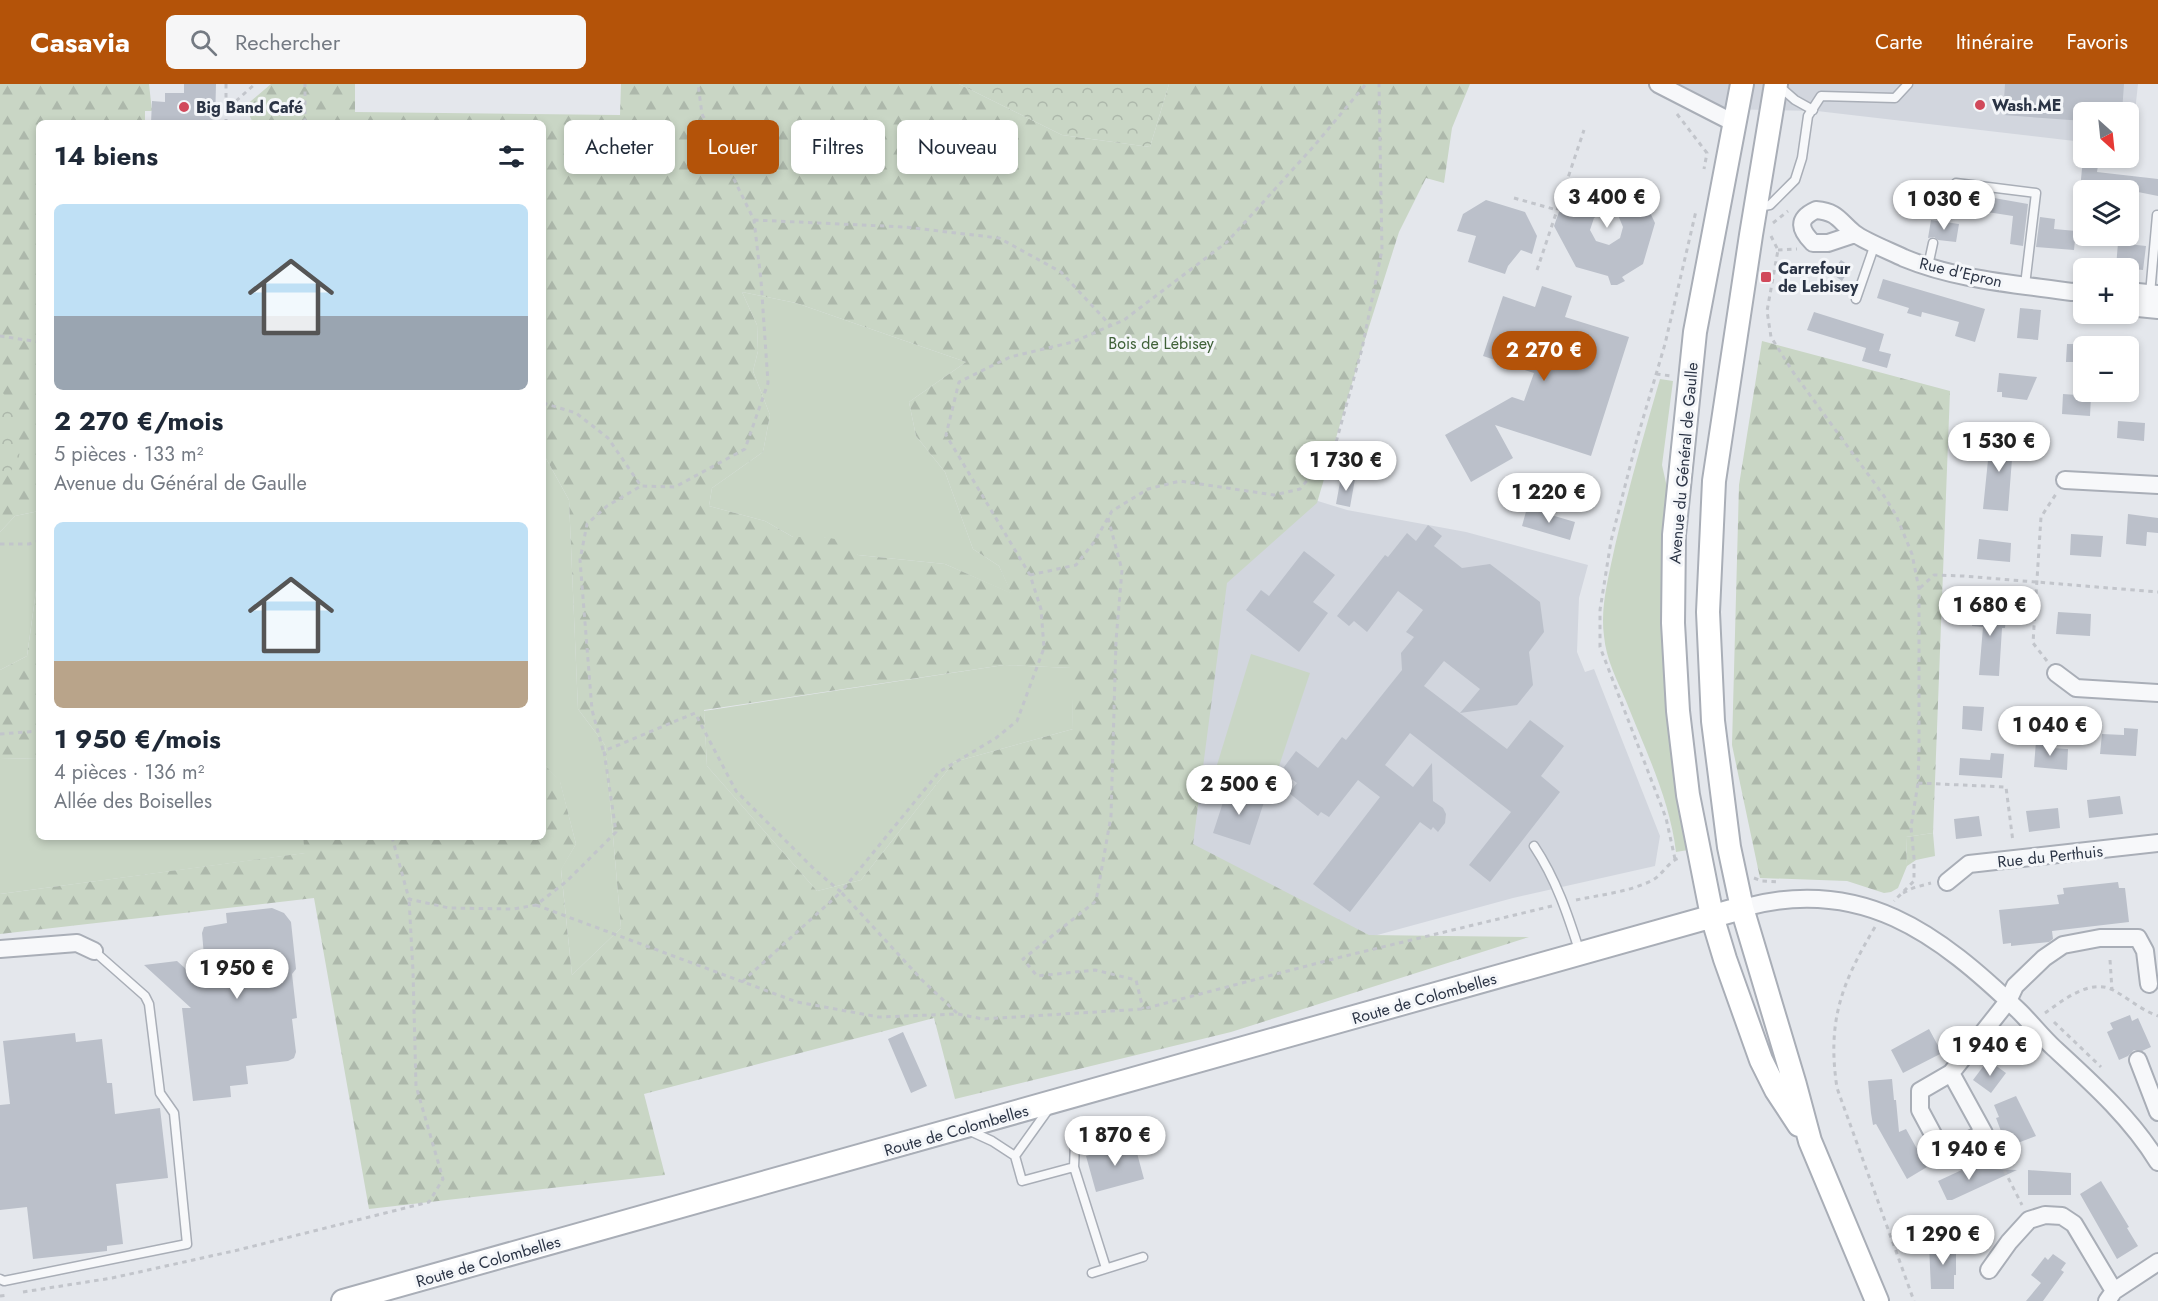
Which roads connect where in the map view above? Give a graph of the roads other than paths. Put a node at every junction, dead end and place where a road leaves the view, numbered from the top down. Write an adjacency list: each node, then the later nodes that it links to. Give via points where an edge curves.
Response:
1 (1658, 84): 6 (street)
2 (1742, 84): 6 (main road, Avenue du Général de Gaulle)
3 (1777, 84): 5 (lane); 8 (main road, Avenue du Général de Gaulle)
4 (1908, 84): 5 (lane, via 1895,98 1821,96)
5 (1813, 110): 8 (lane, via 1808,117 1795,180)
6 (1736, 124): 28 (main road, Avenue du Général de Gaulle, via 1695,332 1674,535 1678,711 1688,795)
7 (1956, 183): 14 (lane, via 2036,193)
8 (1762, 214): 27 (main road, Avenue du Général de Gaulle, via 1714,481 1708,581 1713,721 1727,837)
9 (2157, 215): 18 (lane)
10 (1855, 234): 11 (street, Rue d'Epron)
11 (1875, 243): 13 (street, Rue d'Epron); 17 (lane)
12 (1933, 243): 13 (lane)
13 (1928, 266): 14 (street, Rue d'Epron)
14 (2025, 285): 15 (street, Rue d'Epron)
15 (2073, 292)
16 (2139, 295): 18 (street)
17 (1856, 298)
18 (2154, 301): 19 (street)
19 (2139, 304)
20 (2065, 480): 21 (street)
21 (2158, 485)
22 (2056, 673): 23 (street, via 2076,688)
23 (2158, 693)
24 (2158, 843): 26 (street, Rue du Perthuis, via 1969,864)
25 (1534, 846): 31 (lane, via 1564,903)
26 (1947, 882)
27 (1742, 908): 28 (main road, Route de Colombelles); 33 (street, via 1795,898 1833,900 1872,909 1931,937); 42 (main road, Avenue du Général de Gaulle)
28 (1712, 916): 31 (main road, Route de Colombelles); 42 (main road, Avenue du Général de Gaulle, via 1761,1060)
29 (0, 949): 30 (street, via 77,943)
30 (94, 951): 51 (lane, via 149,1004 160,1093 174,1113 187,1244)
31 (1580, 954): 36 (main road, Route de Colombelles)
32 (2149, 984): 33 (street, via 2145,951 2138,938 2100,938 2063,945 2044,958 2015,986)
33 (2008, 1001): 35 (street); 41 (street)
34 (2138, 1060): 37 (street)
35 (1951, 1073): 35 (street, via 1920,1091 1920,1110 1943,1153 1984,1133)
36 (1054, 1103): 39 (main road, Route de Colombelles); 43 (lane)
37 (2158, 1112)
38 (2158, 1118): 41 (street)
39 (963, 1128): 43 (lane); 53 (main road, Route de Colombelles)
40 (1124, 1130): 45 (lane, via 1075,1144)
41 (2137, 1132): 44 (street)
42 (1810, 1141): 54 (main road)
43 (1015, 1156): 45 (lane, via 1022,1181)
44 (2158, 1162)
45 (1074, 1167): 48 (lane)
46 (1143, 1257): 48 (lane)
47 (2158, 1263): 52 (street)
48 (1106, 1268): 50 (lane)
49 (1989, 1270): 52 (street, via 2029,1220 2055,1215 2074,1224)
50 (1092, 1273)
51 (0, 1279)
52 (2110, 1296)
53 (343, 1301)
54 (1877, 1301)

